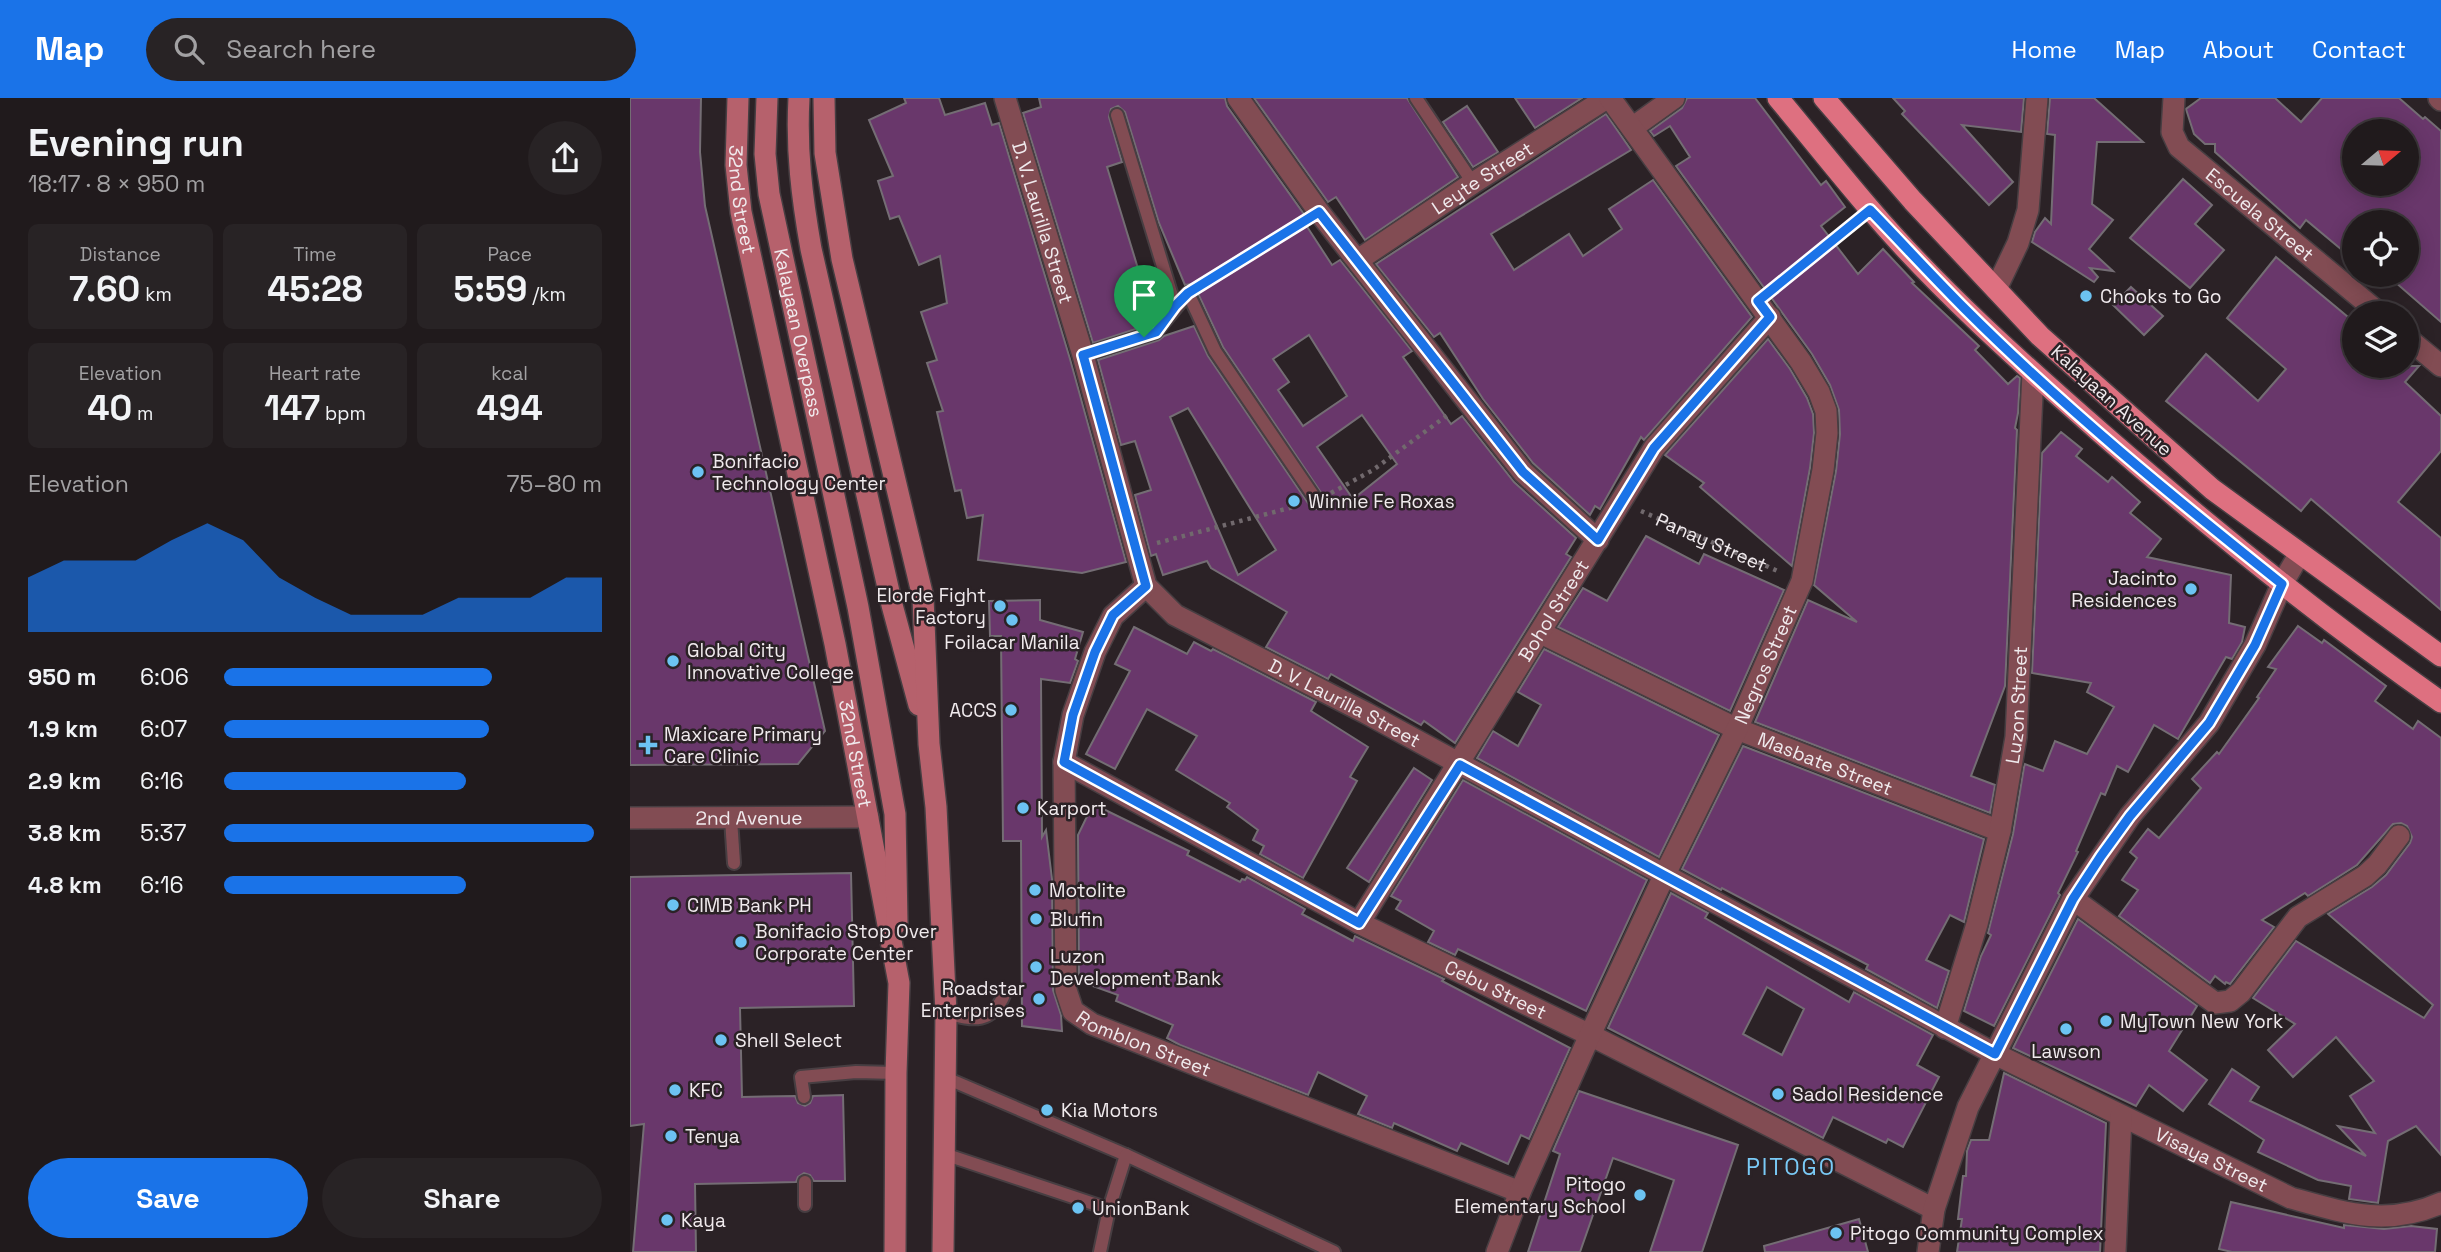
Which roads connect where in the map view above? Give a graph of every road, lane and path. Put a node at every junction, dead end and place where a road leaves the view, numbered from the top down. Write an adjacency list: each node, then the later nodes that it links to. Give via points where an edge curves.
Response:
1 (738, 98): 43 (main road, 32nd Street, via 736,165 741,212 835,644)
2 (767, 98): 52 (main road, Kalayaan Overpass, via 769,194 858,607 895,814)
3 (799, 98): 40 (main road, Kalayaan Overpass, via 798,153 811,249 892,604)
4 (824, 98): 40 (main road, via 825,153 842,259 923,597)
5 (1005, 98): 26 (street, D. V. Laurilla Street)
6 (1238, 98): 18 (street)
7 (1416, 98): 16 (lane)
8 (1609, 98): 15 (street, Negros Street); 16 (street, Leyte Street)
9 (1674, 98): 15 (street)
10 (1778, 98): 17 (main road, Kalayaan Avenue)
11 (1824, 98): 20 (main road, Kalayaan Avenue)
12 (2037, 98): 20 (street, via 2028,210)
13 (2174, 98): 22 (street, Escuela Street, via 2172,132 2179,147)
14 (1117, 115): 23 (lane)
15 (1632, 128): 24 (street, Negros Street)
16 (1473, 183): 19 (street, Leyte Street)
17 (1870, 210): 24 (path); 28 (main road, Kalayaan Avenue)
18 (1319, 212): 19 (street); 21 (path)
19 (1358, 260): 31 (street, via 1523,472)
20 (1996, 289): 32 (main road, Kalayaan Avenue, via 2040,336 2212,489)
21 (1188, 293): 23 (lane); 29 (lane, via 1215,351)
22 (2365, 301)
23 (1175, 306): 26 (lane, via 1156,332)
24 (1764, 309): 30 (street, Bohol Street, via 1654,448); 33 (street, Negros Street, via 1801,362 1826,411 1823,470)
25 (2419, 348): 27 (street)
26 (1083, 355): 35 (street, D. V. Laurilla Street)
27 (2441, 366)
28 (2033, 373): 34 (main road, Kalayaan Avenue, via 2188,509); 46 (street, Luzon Street, via 2016,737)
29 (1317, 501)
30 (1620, 503): 31 (street, Bohol Street); 33 (path, Panay Street)
31 (1598, 540): 36 (street, Bohol Street)
32 (2299, 555): 34 (street); 37 (main road, Kalayaan Avenue)
33 (1802, 581): 39 (street, Negros Street)
34 (2282, 584): 38 (main road, Kalayaan Avenue); 50 (street, via 2255,645 2209,723 2130,816)
35 (1146, 586): 41 (street, Romblon Street, via 1113,615 1095,652 1073,715); 42 (street, D. V. Laurilla Street, via 1175,615)
36 (1541, 633): 39 (street, Masbate Street); 42 (street, Bohol Street)
37 (2441, 656)
38 (2441, 702)
39 (1737, 729): 46 (street, Masbate Street); 49 (street, Negros Street)
40 (929, 744): 54 (main road)
41 (1064, 762): 51 (street, Cebu Street); 65 (street, Romblon Street, via 1066,990 1073,1011 1092,1024)
42 (1460, 765): 49 (street, D. V. Laurilla Street); 51 (street, Bohol Street)
43 (867, 817): 45 (street, 2nd Avenue); 52 (main road, 32nd Street)
44 (630, 818): 45 (street, 2nd Avenue)
45 (731, 819): 48 (lane)
46 (2000, 831): 55 (street, Luzon Street)
47 (2399, 836): 50 (street, via 2365,876 2298,917 2230,1001 2216,1003)
48 (734, 863)
49 (1664, 876): 55 (street, D. V. Laurilla Street); 56 (street, Negros Street)
50 (2073, 899): 57 (street)
51 (1359, 923): 56 (street, Cebu Street)
52 (899, 983): 58 (main road, 32nd Street)
53 (1005, 993): 54 (lane, via 991,1014 970,1020)
54 (946, 1013): 59 (main road)
55 (1945, 1028): 57 (street, D. V. Laurilla Street)
56 (1590, 1035): 65 (street, Negros Street); 69 (street, Cebu Street)
57 (1995, 1054): 61 (street, Visaya Street); 69 (street, via 1968,1107)
58 (896, 1073): 60 (lane, via 802,1077); 70 (main road, 32nd Street)
59 (946, 1078): 62 (main road); 63 (lane)
60 (804, 1097)
61 (2121, 1116): 66 (street, Visaya Street, via 2291,1198 2329,1209 2375,1217); 76 (street)
62 (944, 1154): 68 (lane); 71 (main road)
63 (1126, 1155): 68 (lane); 73 (lane)
64 (805, 1182): 67 (lane)
65 (1520, 1192): 74 (street, Negros Street)
66 (2441, 1203)
67 (805, 1205)
68 (1109, 1209): 72 (lane)
69 (1934, 1209): 75 (street)
70 (895, 1252)
71 (943, 1252)
72 (1100, 1252)
73 (1334, 1252)
74 (1497, 1252)
75 (1928, 1252)
76 (2115, 1252)

